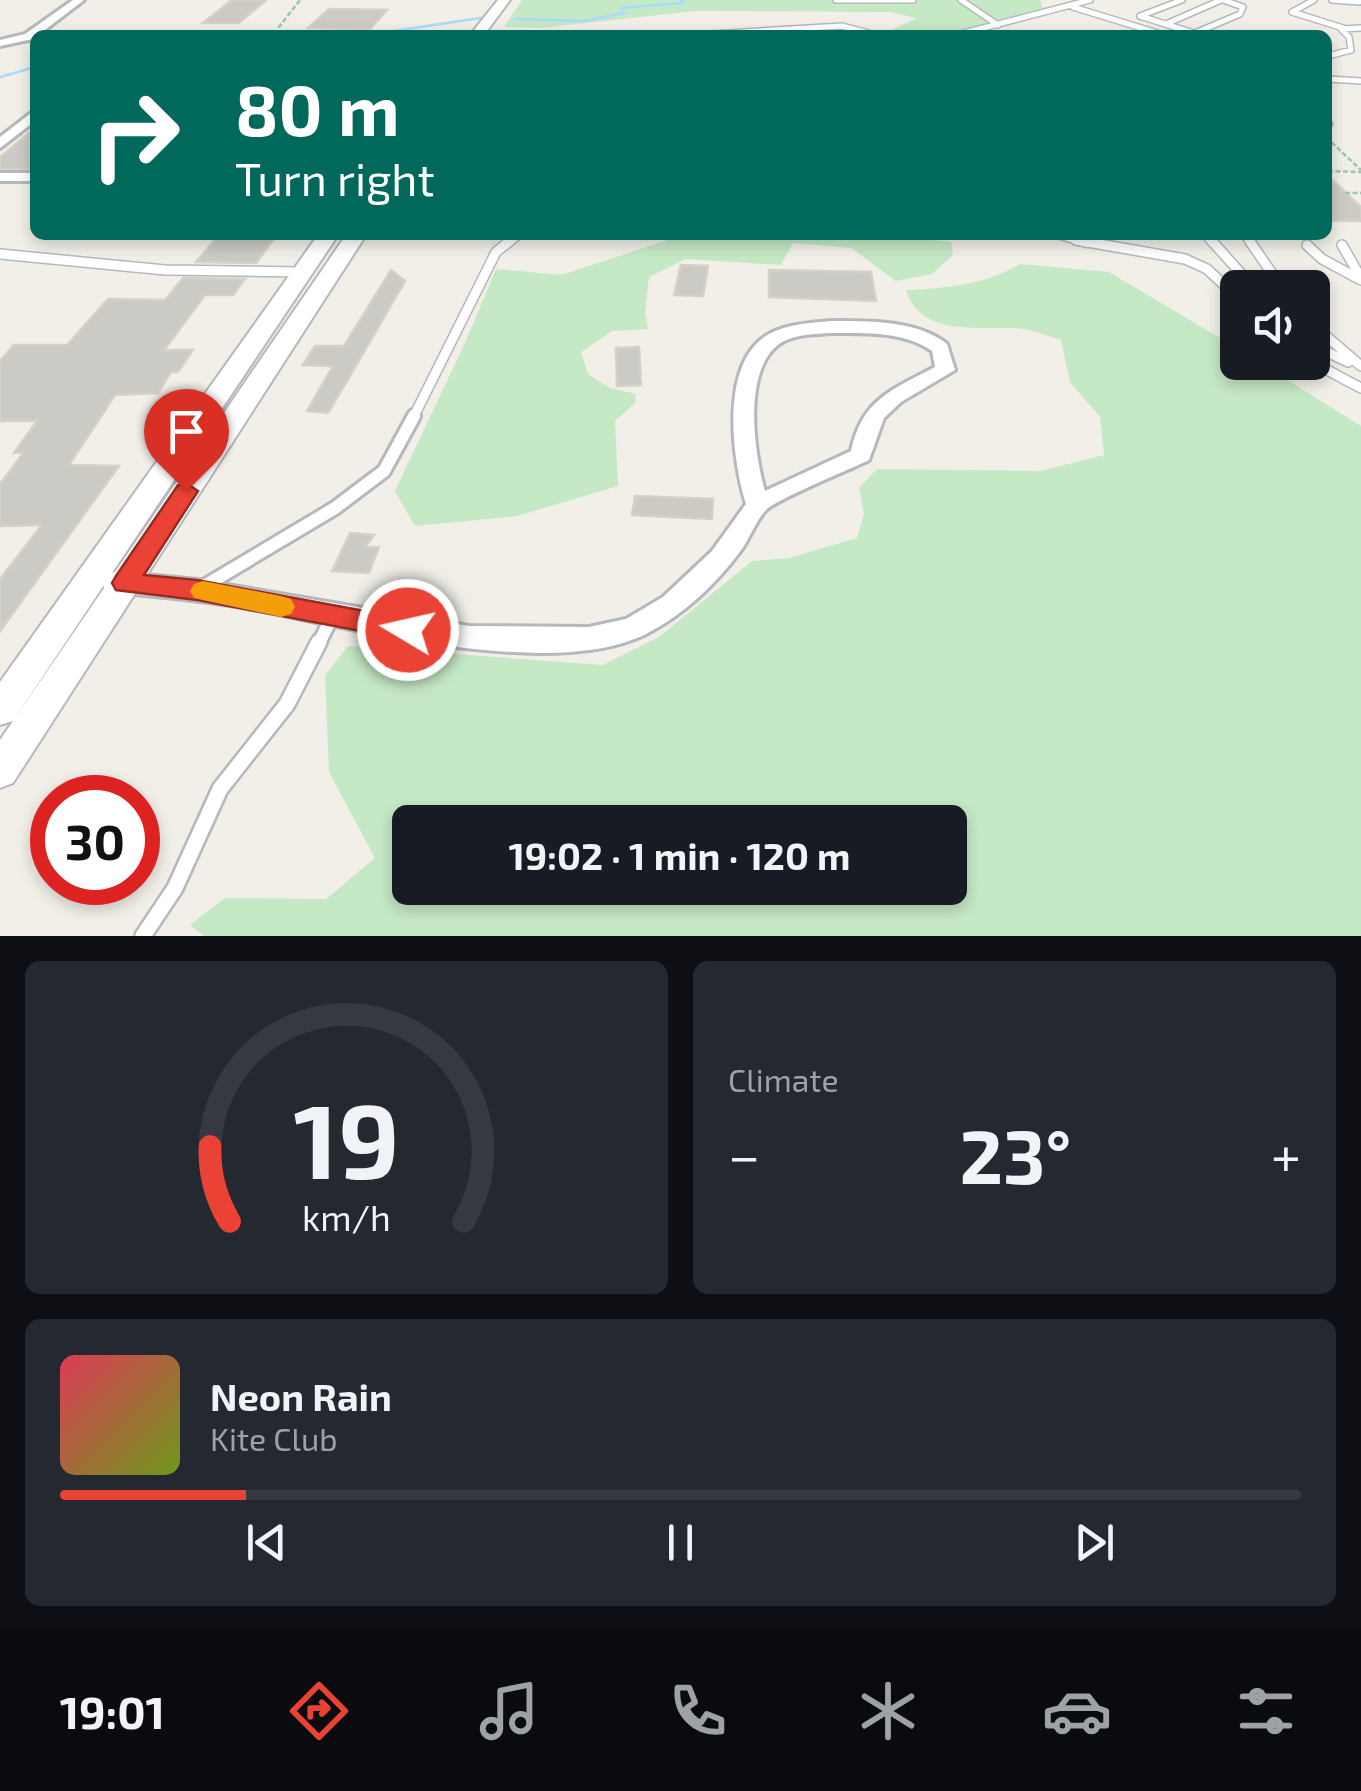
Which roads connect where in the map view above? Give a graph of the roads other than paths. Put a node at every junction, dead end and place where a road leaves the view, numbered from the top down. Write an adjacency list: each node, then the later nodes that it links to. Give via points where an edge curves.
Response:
1 (78, 0): 18 (street)
2 (518, 0): 13 (street)
3 (836, 0): 4 (lane)
4 (914, 0)
5 (962, 0): 15 (lane)
6 (1088, 0): 12 (lane)
7 (1182, 0): 14 (lane, via 1140,16)
8 (1222, 0): 14 (lane); 24 (lane, via 1242,7 1240,14)
9 (1314, 0): 16 (lane, via 1292,12)
10 (1332, 0): 11 (lane)
11 (1359, 1)
12 (1072, 7): 15 (lane); 22 (lane)
13 (500, 13)
14 (1166, 24): 23 (lane)
15 (998, 25): 21 (lane)
16 (1343, 28): 17 (lane); 27 (lane)
17 (1361, 28)
18 (38, 30)
19 (776, 30): 20 (lane)
20 (857, 30)
21 (977, 30)
22 (1148, 30)
23 (1185, 30)
24 (1206, 30)
25 (30, 36): 26 (street)
26 (0, 43)
27 (1351, 50): 28 (lane); 29 (lane)
28 (1332, 55)
29 (1361, 56)
30 (1332, 79): 31 (lane)
31 (1361, 81)
32 (30, 118): 33 (street)
33 (0, 144)
34 (0, 177): 35 (street)
35 (30, 177)
36 (324, 240): 47 (street)
37 (353, 240): 57 (street)
38 (512, 240): 58 (lane, via 496,252 384,470)
39 (1073, 240): 49 (lane, via 1182,257)
40 (1211, 240): 45 (lane)
41 (1249, 240): 46 (lane)
42 (1307, 245): 48 (lane)
43 (1342, 245): 48 (lane)
44 (0, 254): 47 (lane, via 165,270)
45 (1238, 270)
46 (1270, 270)
47 (301, 272): 56 (street)
48 (1361, 279)
49 (1220, 281)
50 (1330, 340): 52 (lane)
51 (1330, 352): 52 (lane)
52 (1361, 367)
53 (1330, 372): 54 (lane)
54 (1361, 388)
55 (758, 504): 55 (street, via 862,454 869,422 897,395 945,370 936,344 914,335 835,327 775,337 754,363 744,422 743,453); 59 (street, via 736,542 696,581 635,627 610,634 506,643)
56 (91, 580): 57 (street); 60 (street)
57 (125, 583): 58 (street); 61 (street)
58 (197, 590): 59 (street)
59 (332, 617): 62 (lane, via 287,704 220,789 175,888)
60 (0, 710)
61 (0, 771)
62 (143, 936)

